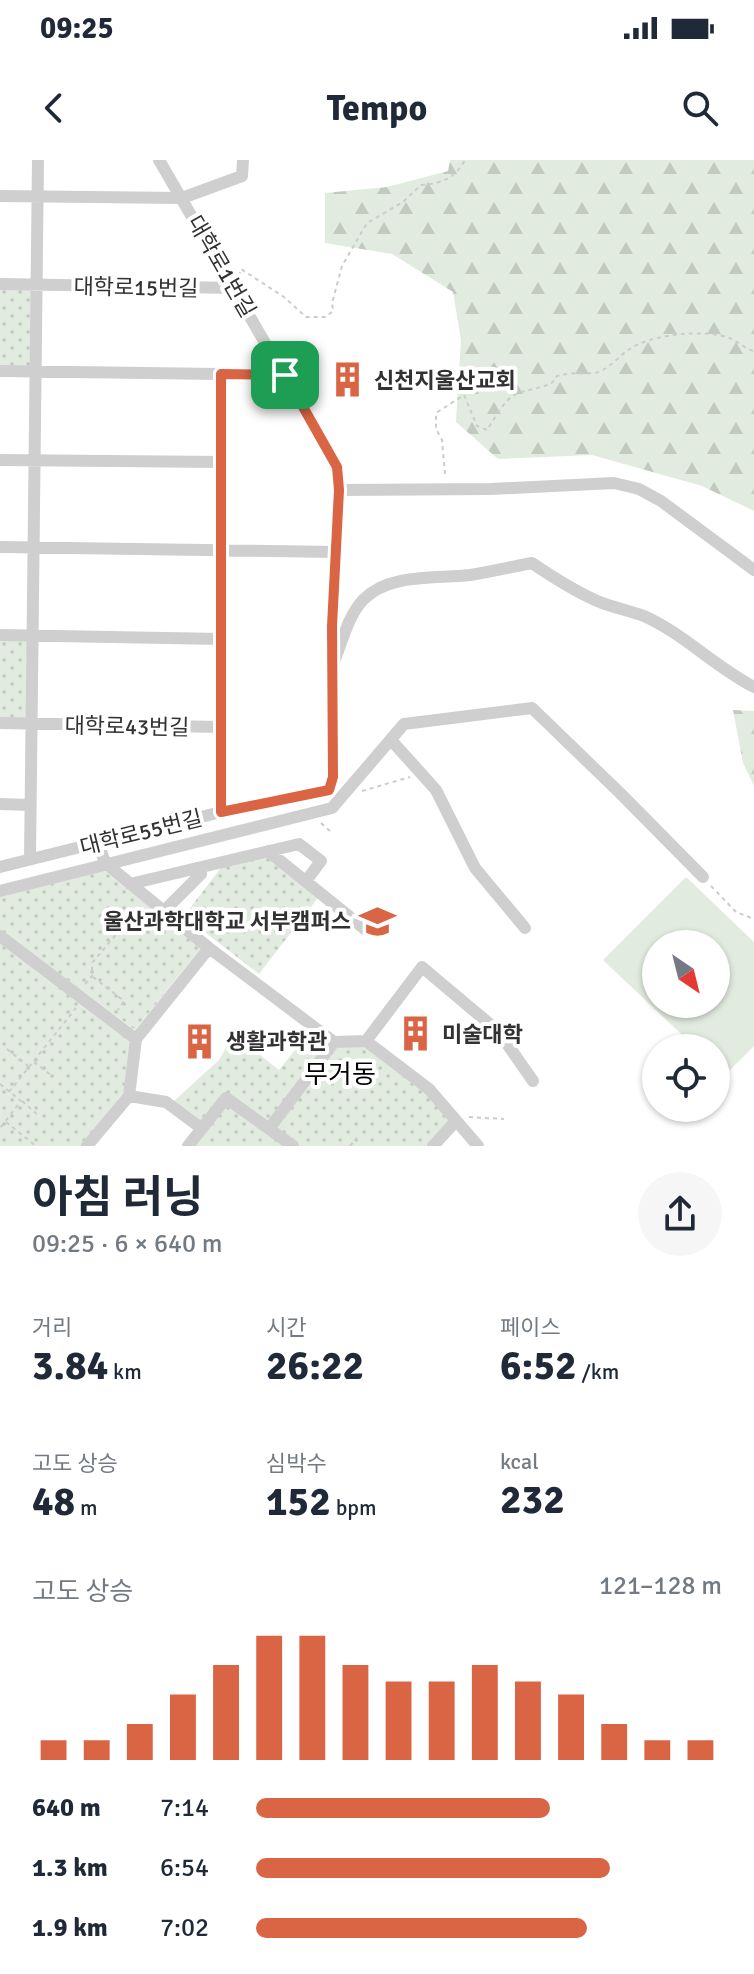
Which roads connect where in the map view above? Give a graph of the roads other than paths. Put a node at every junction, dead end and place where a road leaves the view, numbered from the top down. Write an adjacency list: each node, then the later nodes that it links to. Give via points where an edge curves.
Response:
1 (38, 160): 5 (street)
2 (159, 160): 6 (street, 대학로1번길)
3 (243, 160): 6 (street, via 242,176)
4 (0, 196): 5 (street)
5 (38, 197): 6 (street); 8 (street)
6 (182, 198): 9 (street, 대학로1번길)
7 (0, 284): 8 (street, 대학로15번길)
8 (37, 285): 9 (street, 대학로15번길); 11 (street)
9 (236, 288): 13 (street, 대학로1번길)
10 (0, 371): 11 (street)
11 (35, 371): 12 (street); 15 (street)
12 (221, 374): 13 (street); 16 (street)
13 (285, 375): 17 (street, 대학로1번길, via 337,467)
14 (0, 460): 15 (street)
15 (34, 461): 16 (street); 19 (street)
16 (223, 462): 20 (street)
17 (339, 490): 21 (street, 대학로1번길); 22 (street, via 614,483 661,501)
18 (0, 547): 19 (street)
19 (33, 547): 20 (street); 24 (street)
20 (222, 549): 21 (street); 25 (street)
21 (336, 552): 26 (street, 대학로1번길)
22 (754, 570)
23 (0, 635): 24 (street)
24 (32, 635): 25 (street); 29 (street)
25 (222, 639): 30 (street)
26 (332, 668): 27 (street, via 355,609 381,587 532,563 602,603 644,616); 32 (street, 대학로1번길)
27 (754, 687)
28 (0, 723): 29 (street, 대학로43번길)
29 (31, 724): 30 (street, 대학로43번길); 34 (street)
30 (222, 727): 35 (street)
31 (391, 740): 39 (street, via 332,808); 42 (street, via 404,724 532,708); 47 (street, via 436,790 475,868)
32 (329, 790): 35 (street, 대학로55번길)
33 (0, 804): 34 (street)
34 (30, 805): 38 (street)
35 (221, 812): 36 (street, 대학로55번길)
36 (98, 842): 38 (street, 대학로55번길); 39 (street)
37 (268, 851): 41 (street); 43 (street); 43 (street, via 299,844 321,861)
38 (30, 859): 40 (street, 대학로55번길)
39 (105, 863): 44 (street); 45 (street)
40 (0, 867)
41 (197, 868): 44 (street); 46 (street, via 201,874)
42 (703, 877)
43 (306, 881): 48 (street)
44 (130, 884): 46 (street)
45 (0, 891)
46 (164, 911): 50 (street)
47 (525, 928)
48 (366, 930)
49 (0, 936): 51 (street)
50 (209, 948): 51 (street); 53 (street)
51 (136, 1039): 55 (street)
52 (366, 1041): 53 (street); 54 (street, via 422,967 498,1031); 56 (street, via 429,1089)
53 (334, 1042): 58 (street)
54 (533, 1081)
55 (129, 1096): 57 (street, via 166,1102); 59 (street)
56 (454, 1118): 62 (street); 63 (street)
57 (201, 1128): 58 (street, via 226,1098); 60 (street)
58 (269, 1129): 61 (street)
59 (87, 1146)
60 (188, 1146)
61 (293, 1146)
62 (433, 1146)
63 (478, 1146)

